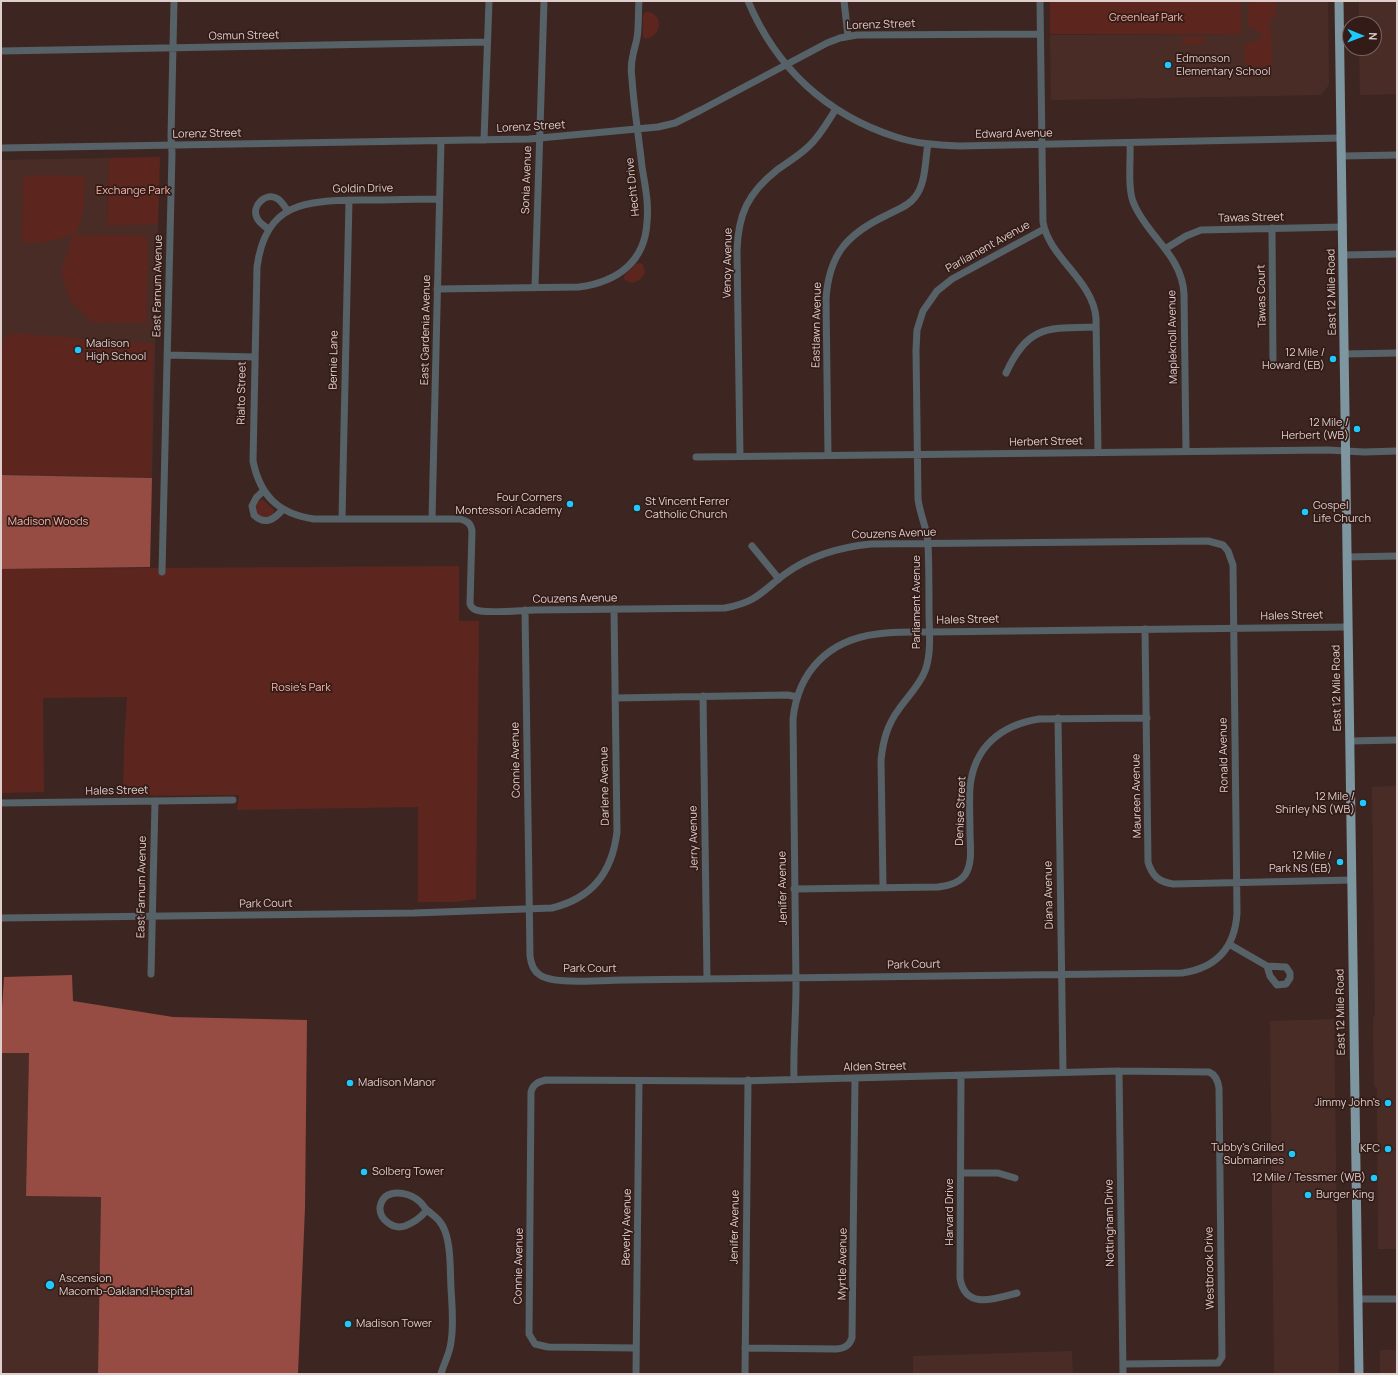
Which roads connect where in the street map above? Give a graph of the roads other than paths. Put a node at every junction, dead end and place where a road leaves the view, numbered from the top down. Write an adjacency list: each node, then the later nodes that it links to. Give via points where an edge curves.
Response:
1 (174, 1): 12 (street, East Farnum Avenue)
2 (489, 1): 11 (street)
3 (544, 1): 18 (street, Sonia Avenue)
4 (639, 1): 16 (street, Hecht Drive, via 638,35 632,57)
5 (748, 1): 14 (street, Edward Avenue, via 760,27)
6 (844, 1): 10 (street)
7 (1040, 1): 9 (street)
8 (1339, 1): 17 (main road, East 12 Mile Road)
9 (1040, 34): 10 (street, Lorenz Street); 23 (street)
10 (848, 36): 14 (street, Lorenz Street, via 833,40)
11 (488, 42): 12 (street, Osmun Street); 19 (street)
12 (173, 48): 13 (street, Osmun Street); 24 (street, East Farnum Avenue)
13 (1, 51)
14 (786, 65): 15 (street, Edward Avenue, via 813,92); 16 (street, Lorenz Street, via 675,123)
15 (836, 109): 22 (street, Edward Avenue, via 897,138); 53 (street, Venoy Avenue, via 810,146 758,188 742,215 737,251)
16 (638, 129): 18 (street, Lorenz Street); 38 (street, Hecht Drive, via 647,222 643,242 631,263 617,275 599,284 579,287)
17 (1341, 138): 21 (street, Edward Avenue); 27 (main road, East 12 Mile Road)
18 (540, 139): 19 (street, Lorenz Street); 38 (street, Sonia Avenue)
19 (484, 140): 20 (street, Lorenz Street)
20 (441, 141): 24 (street, Lorenz Street); 28 (street, East Gardenia Avenue)
21 (1130, 142): 23 (street, Edward Avenue); 35 (street, Mapleknoll Avenue, via 1132,199)
22 (928, 144): 23 (street, Edward Avenue); 52 (street, Eastlawn Avenue, via 920,190 916,197 852,236 836,256 830,274 826,299)
23 (1042, 144): 34 (street)
24 (171, 146): 25 (street, Lorenz Street); 43 (street, East Farnum Avenue)
25 (1, 148)
26 (1397, 155): 27 (street)
27 (1342, 156): 31 (main road, East 12 Mile Road)
28 (439, 199): 29 (street, Goldin Drive); 39 (street, East Gardenia Avenue)
29 (349, 200): 30 (street, Goldin Drive, via 308,203); 57 (street, Bernie Lane)
30 (288, 211): 33 (street, Goldin Drive); 33 (street, via 274,197 259,202 257,218)
31 (1343, 227): 32 (street, Tawas Street); 36 (main road, East 12 Mile Road)
32 (1272, 228): 35 (street, Tawas Street, via 1201,230); 45 (street, Tawas Court)
33 (268, 229): 44 (street, Goldin Drive, via 261,244 256,267)
34 (1044, 229): 40 (street, via 1090,297); 51 (street, Parliament Avenue, via 952,279 937,290 927,304 919,319 916,339)
35 (1165, 249): 47 (street, Mapleknoll Avenue, via 1180,273 1183,286)
36 (1343, 254): 37 (street); 42 (main road, East 12 Mile Road)
37 (1397, 254)
38 (535, 287): 39 (street, Hecht Drive)
39 (438, 288): 58 (street, East Gardenia Avenue)
40 (1096, 327): 46 (street, via 1053,328 1035,335 1016,352); 50 (street)
41 (1397, 352): 42 (street)
42 (1344, 354): 48 (main road, East 12 Mile Road)
43 (168, 355): 44 (street, Rialto Street); 63 (street, East Farnum Avenue)
44 (255, 357): 55 (street, Rialto Street, via 253,461 255,474)
45 (1273, 364)
46 (1006, 374)
47 (1186, 451): 48 (street, Herbert Street); 50 (street, Herbert Street)
48 (1346, 451): 49 (street, Herbert Street); 62 (main road, East 12 Mile Road)
49 (1397, 451)
50 (1098, 452): 51 (street, Herbert Street)
51 (917, 454): 52 (street, Herbert Street); 59 (street, Parliament Avenue, via 918,499)
52 (828, 455): 53 (street, Herbert Street)
53 (740, 456): 54 (street, Herbert Street)
54 (696, 457)
55 (264, 490): 56 (street, Rialto Street); 56 (street, via 252,506 254,515 261,521 270,521)
56 (283, 509): 57 (street, Rialto Street, via 310,519)
57 (342, 519): 58 (street, Rialto Street)
58 (432, 519): 65 (street, Rialto Street, via 460,519 470,523 472,531 469,598)
59 (928, 543): 64 (street, Couzens Avenue, via 871,544 839,549 792,569); 69 (street, Couzens Avenue, via 1215,542 1223,545 1228,551 1233,565); 71 (street, Parliament Avenue)
60 (752, 546): 64 (street)
61 (1397, 556): 62 (street)
62 (1347, 557): 68 (main road, East 12 Mile Road)
63 (162, 572)
64 (779, 579): 66 (street, Couzens Avenue, via 757,597 737,606)
65 (474, 609): 67 (street, Couzens Avenue, via 482,612)
66 (614, 609): 67 (street, Couzens Avenue); 74 (street, Darlene Avenue)
67 (525, 610): 86 (street, Connie Avenue)
68 (1348, 627): 69 (street, Hales Street); 78 (main road, East 12 Mile Road)
69 (1234, 628): 70 (street, Hales Street); 83 (street, Ronald Avenue)
70 (1145, 629): 71 (street, Hales Street); 76 (street, Maureen Avenue)
71 (929, 632): 73 (street, Hales Street, via 878,634 842,643 814,665); 84 (street, Parliament Avenue, via 929,652 925,670 918,686 886,730 883,745)
72 (703, 696): 73 (street); 74 (street); 94 (street, Jerry Avenue)
73 (796, 696): 85 (street, Jenifer Avenue, via 792,733)
74 (615, 698): 86 (street, Darlene Avenue, via 617,832 610,862 600,879 584,895 552,908)
75 (1058, 718): 76 (street, Denise Street); 84 (street, Denise Street, via 1025,721 1014,725 992,738 984,748 974,768 972,779 970,858 968,868 959,880 946,886); 92 (street, Diana Avenue)
76 (1147, 718): 83 (street, Maureen Avenue, via 1148,862 1151,871 1160,880 1173,884)
77 (1397, 740): 78 (street)
78 (1350, 741): 82 (main road, East 12 Mile Road)
79 (233, 800): 80 (street, Hales Street)
80 (155, 802): 81 (street, Hales Street); 87 (street, East Farnum Avenue)
81 (1, 803)
82 (1352, 880): 83 (street); 108 (main road, East 12 Mile Road)
83 (1237, 882): 89 (street, Park Court, via 1236,924)
84 (883, 888): 85 (street, Denise Street)
85 (794, 889): 93 (street, Jenifer Avenue)
86 (529, 910): 87 (street, Park Court); 94 (street, Park Court, via 531,964 537,973 548,979)
87 (153, 917): 88 (street, Park Court); 91 (street, East Farnum Avenue)
88 (1, 918)
89 (1229, 944): 90 (street); 92 (street, Park Court, via 1218,958 1191,972)
90 (1267, 966)
91 (151, 974)
92 (1061, 974): 93 (street, Park Court); 95 (street, Diana Avenue)
93 (796, 977): 94 (street, Park Court); 101 (street, Jenifer Avenue)
94 (707, 978)
95 (1063, 1072): 96 (street, Alden Street); 97 (street, Alden Street)
96 (1119, 1072): 98 (street, Alden Street, via 1204,1071); 112 (street, Nottingham Drive)
97 (961, 1076): 99 (street, Alden Street); 104 (street, Harvard Drive)
98 (1216, 1077): 112 (street, Westbrook Drive, via 1219,1088 1222,1357 1218,1363)
99 (855, 1078): 101 (street, Alden Street); 111 (street, Myrtle Avenue, via 852,1338 849,1345 836,1349)
100 (748, 1080): 101 (street, Alden Street); 102 (street, Alden Street); 111 (street, Jenifer Avenue)
101 (794, 1080)
102 (639, 1081): 103 (street, Alden Street, via 546,1080); 110 (street, Beverly Avenue)
103 (534, 1085): 110 (street, Connie Avenue, via 529,1334 535,1344 548,1347)
104 (961, 1173): 105 (street, via 998,1173); 107 (street, Harvard Drive, via 962,1286 966,1294 978,1299 988,1300)
105 (1015, 1178)
106 (427, 1210): 106 (street, via 415,1198 400,1193 386,1196 380,1207 384,1219 397,1226 404,1226); 113 (street, via 442,1224 449,1252 452,1333)
107 (1017, 1293)
108 (1359, 1299): 109 (street); 117 (main road, East 12 Mile Road)
109 (1397, 1299)
110 (636, 1348): 114 (street, Beverly Avenue)
111 (745, 1348): 115 (street, Jenifer Avenue)
112 (1123, 1364): 116 (street, Nottingham Drive)
113 (441, 1374)
114 (636, 1374)
115 (745, 1374)
116 (1123, 1374)
117 (1359, 1374)

